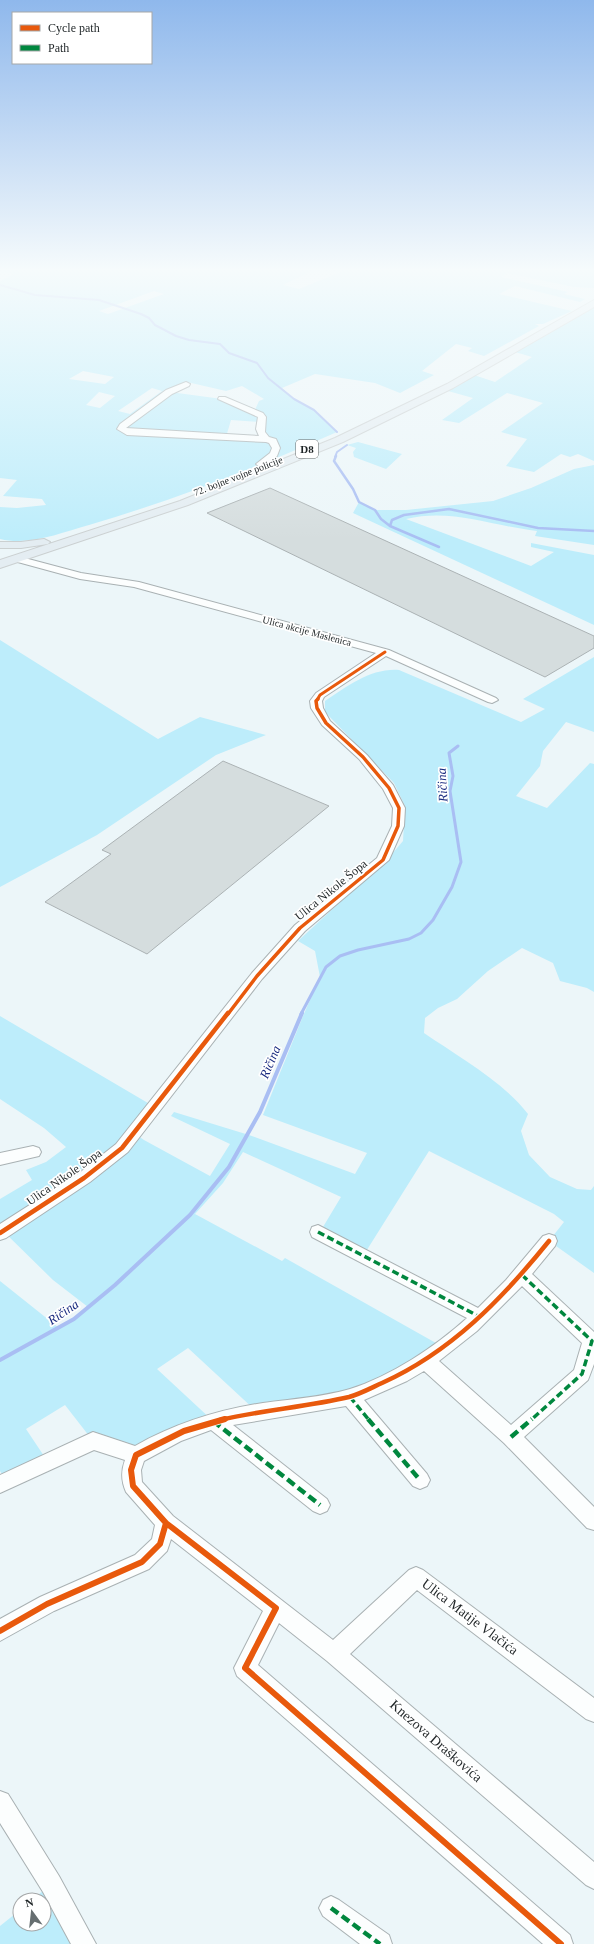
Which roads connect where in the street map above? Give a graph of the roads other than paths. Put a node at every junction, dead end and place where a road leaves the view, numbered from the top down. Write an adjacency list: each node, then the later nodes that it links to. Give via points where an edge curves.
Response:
1 (489, 359): 6 (main road, 72. bojne vojne policije / D8, via 410,402 315,446)
2 (497, 359): 7 (main road, 72. bojne vojne policije / D8, via 450,386 339,440 184,503)
3 (186, 384): 5 (street, via 169,392 121,429 127,432)
4 (222, 399): 5 (street, via 260,415 262,417 259,428 261,435)
5 (266, 439): 6 (street, via 273,442 276,448 274,454 260,464)
6 (264, 466): 7 (main road, 72. bojne vojne policije / D8)
7 (54, 544): 8 (main road, 72. bojne vojne policije / D8); 8 (main road, via 21,545); 9 (main road, via 53,552)
8 (11, 555): 9 (street, Ulica akcije Maslenica); 10 (main road); 11 (street, Ulica akcije Maslenica, via 80,576)
9 (57, 562): 11 (street, Ulica akcije Maslenica)
10 (0, 567)
11 (115, 580): 12 (street, Ulica akcije Maslenica)
12 (346, 642): 13 (street, Ulica akcije Maslenica); 14 (street, via 359,652)
13 (385, 652): 14 (street, Ulica Nikole Šopa); 15 (street, Ulica akcije Maslenica)
14 (366, 665): 19 (street, Ulica Nikole Šopa, via 320,695 316,701 326,723 363,757 389,788 399,808 398,826 383,860 300,928 257,976 122,1148 84,1178)
15 (492, 700)
16 (33, 1152): 17 (street)
17 (0, 1159)
18 (318, 1232): 22 (street)
19 (0, 1233)
20 (549, 1241): 21 (street)
21 (522, 1275): 22 (street); 26 (street, via 592,1342 582,1374)
22 (480, 1317): 23 (street)
23 (426, 1361): 24 (street, via 398,1378); 26 (street)
24 (350, 1397): 25 (street); 28 (street)
25 (213, 1422): 27 (street, via 165,1439); 30 (street)
26 (511, 1437): 31 (street)
27 (136, 1455): 29 (street, via 93,1442); 32 (street, Knezova Draškovića, via 131,1470 133,1486)
28 (420, 1480)
29 (0, 1484)
30 (320, 1505)
31 (594, 1521)
32 (166, 1523): 33 (street, Knezova Draškovića); 34 (street, via 160,1544 142,1562 47,1604)
33 (276, 1608): 35 (street, Knezova Draškovića); 42 (street, via 245,1668)
34 (0, 1631)
35 (334, 1654): 36 (street, Ulica Matije Vlačića, via 416,1577); 38 (street, Knezova Draškovića)
36 (594, 1711)
37 (0, 1802): 40 (street, via 51,1884)
38 (594, 1877)
39 (330, 1908): 41 (street)
40 (84, 1944)
41 (380, 1944)
42 (562, 1944)

